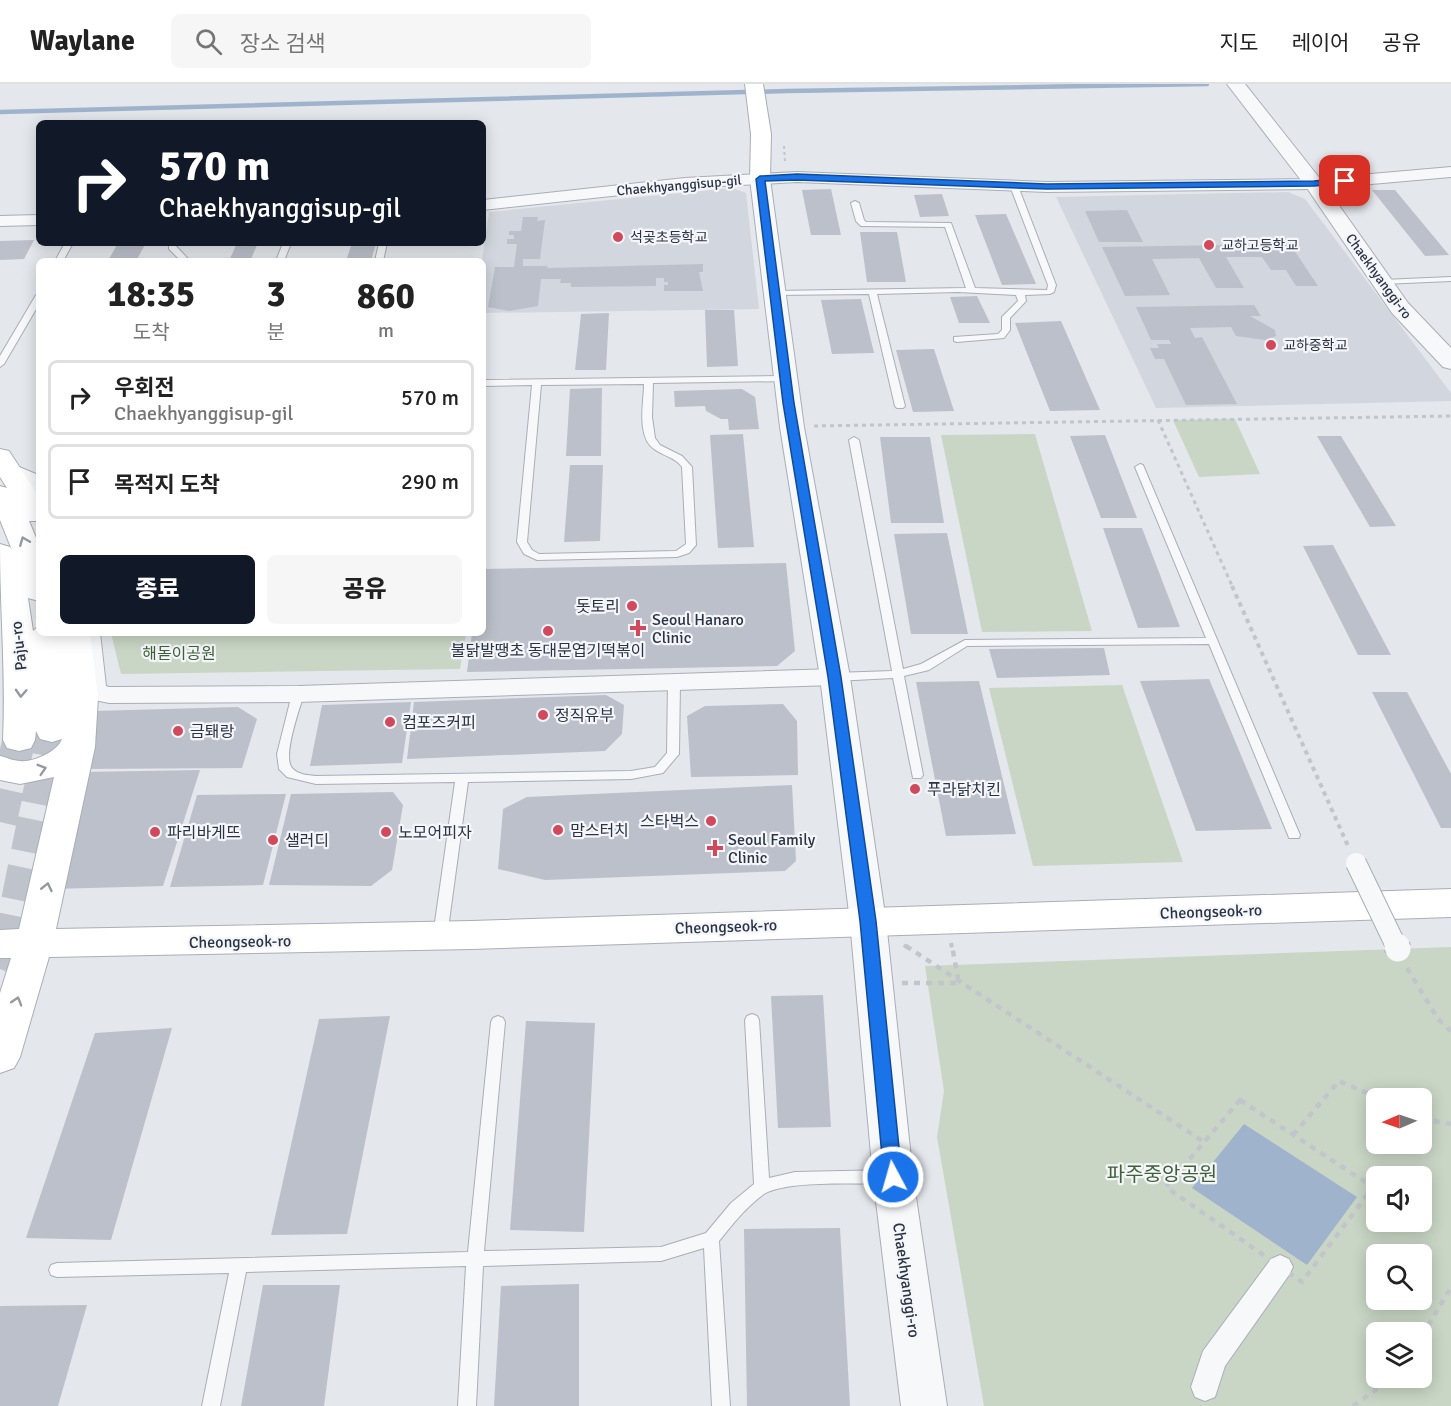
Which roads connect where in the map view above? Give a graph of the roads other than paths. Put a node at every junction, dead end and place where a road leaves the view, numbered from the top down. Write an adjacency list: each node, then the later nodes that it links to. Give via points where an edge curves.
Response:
1 (754, 84): 4 (main road, Chaekhyanggi-ro, via 761,134)
2 (1236, 84): 5 (street, Chaekhyanggi-ro)
3 (1451, 172): 5 (street, Chaekhyanggisup-gil)
4 (760, 179): 6 (street, Chaekhyanggisup-gil); 8 (street, Chaekhyanggisup-gil, via 685,183); 17 (street, Chaekhyanggi-ro)
5 (1314, 184): 6 (street, Chaekhyanggisup-gil); 14 (street, Chaekhyanggi-ro)
6 (1014, 186): 18 (lane, via 1052,285 1050,291)
7 (855, 203): 15 (lane, via 864,224 948,225)
8 (486, 205)
9 (36, 220): 10 (street)
10 (0, 221)
11 (172, 247): 12 (lane)
12 (183, 258)
13 (1451, 279): 14 (lane)
14 (1383, 282): 22 (street, Chaekhyanggi-ro, via 1400,308)
15 (971, 290): 16 (lane); 18 (lane)
16 (872, 291): 17 (lane); 28 (lane)
17 (774, 293): 24 (street, Chaekhyanggi-ro)
18 (1020, 293): 21 (lane, via 1022,301 1006,317 1006,330 1001,336)
19 (23, 307): 20 (lane)
20 (36, 307): 23 (lane)
21 (957, 339)
22 (1451, 362)
23 (0, 364)
24 (785, 379): 25 (lane); 41 (street, Chaekhyanggi-ro)
25 (648, 380): 27 (lane); 27 (lane, via 650,437 687,466 691,545 677,554 537,557 528,552 522,542)
26 (486, 382): 27 (lane)
27 (537, 382)
28 (900, 406)
29 (854, 440): 40 (lane)
30 (1140, 467): 39 (lane)
31 (2, 473): 32 (street, via 29,478); 33 (main road, via 20,486); 35 (main road, one-way to 31)
32 (36, 493)
33 (36, 518)
34 (0, 553): 45 (main road, Paju-ro, one-way to 45, via 19,637)
35 (36, 581)
36 (48, 636): 44 (main road, Paju-ro)
37 (75, 636): 44 (main road, via 82,697)
38 (88, 636): 43 (street, via 94,689 99,693)
39 (1213, 641): 40 (lane, via 965,643 925,667); 49 (lane)
40 (898, 674): 41 (lane); 47 (lane)
41 (835, 677): 42 (street); 52 (street, Chaekhyanggi-ro)
42 (674, 682): 43 (street); 48 (lane, via 673,754 659,770 631,775)
43 (298, 694): 48 (lane, via 283,755 283,766 290,773 316,780)
44 (65, 739): 46 (main road, one-way to 44, via 37,771 59,763); 54 (main road, one-way to 44)
45 (19, 740)
46 (0, 767)
47 (917, 775)
48 (462, 778): 53 (lane)
49 (1294, 835)
50 (1356, 863): 55 (street, bridge)
51 (1451, 903): 52 (main road, Cheongseok-ro)
52 (868, 921): 53 (main road, Cheongseok-ro); 59 (street, Chaekhyanggi-ro)
53 (440, 936): 54 (main road, Cheongseok-ro)
54 (17, 944): 58 (main road, one-way to 54)
55 (1398, 949)
56 (752, 1020): 60 (lane)
57 (498, 1022): 62 (lane)
58 (0, 1057)
59 (893, 1177): 60 (lane, via 795,1179); 70 (street, Chaekhyanggi-ro)
60 (762, 1187): 61 (lane, via 737,1208)
61 (711, 1239): 62 (lane, via 661,1254); 69 (lane)
62 (476, 1259): 63 (lane); 68 (lane)
63 (239, 1265): 65 (lane); 67 (lane)
64 (1280, 1267): 66 (street, via 1213,1360)
65 (57, 1270)
66 (1205, 1387)
67 (211, 1406)
68 (467, 1406)
69 (721, 1406)
70 (924, 1406)

